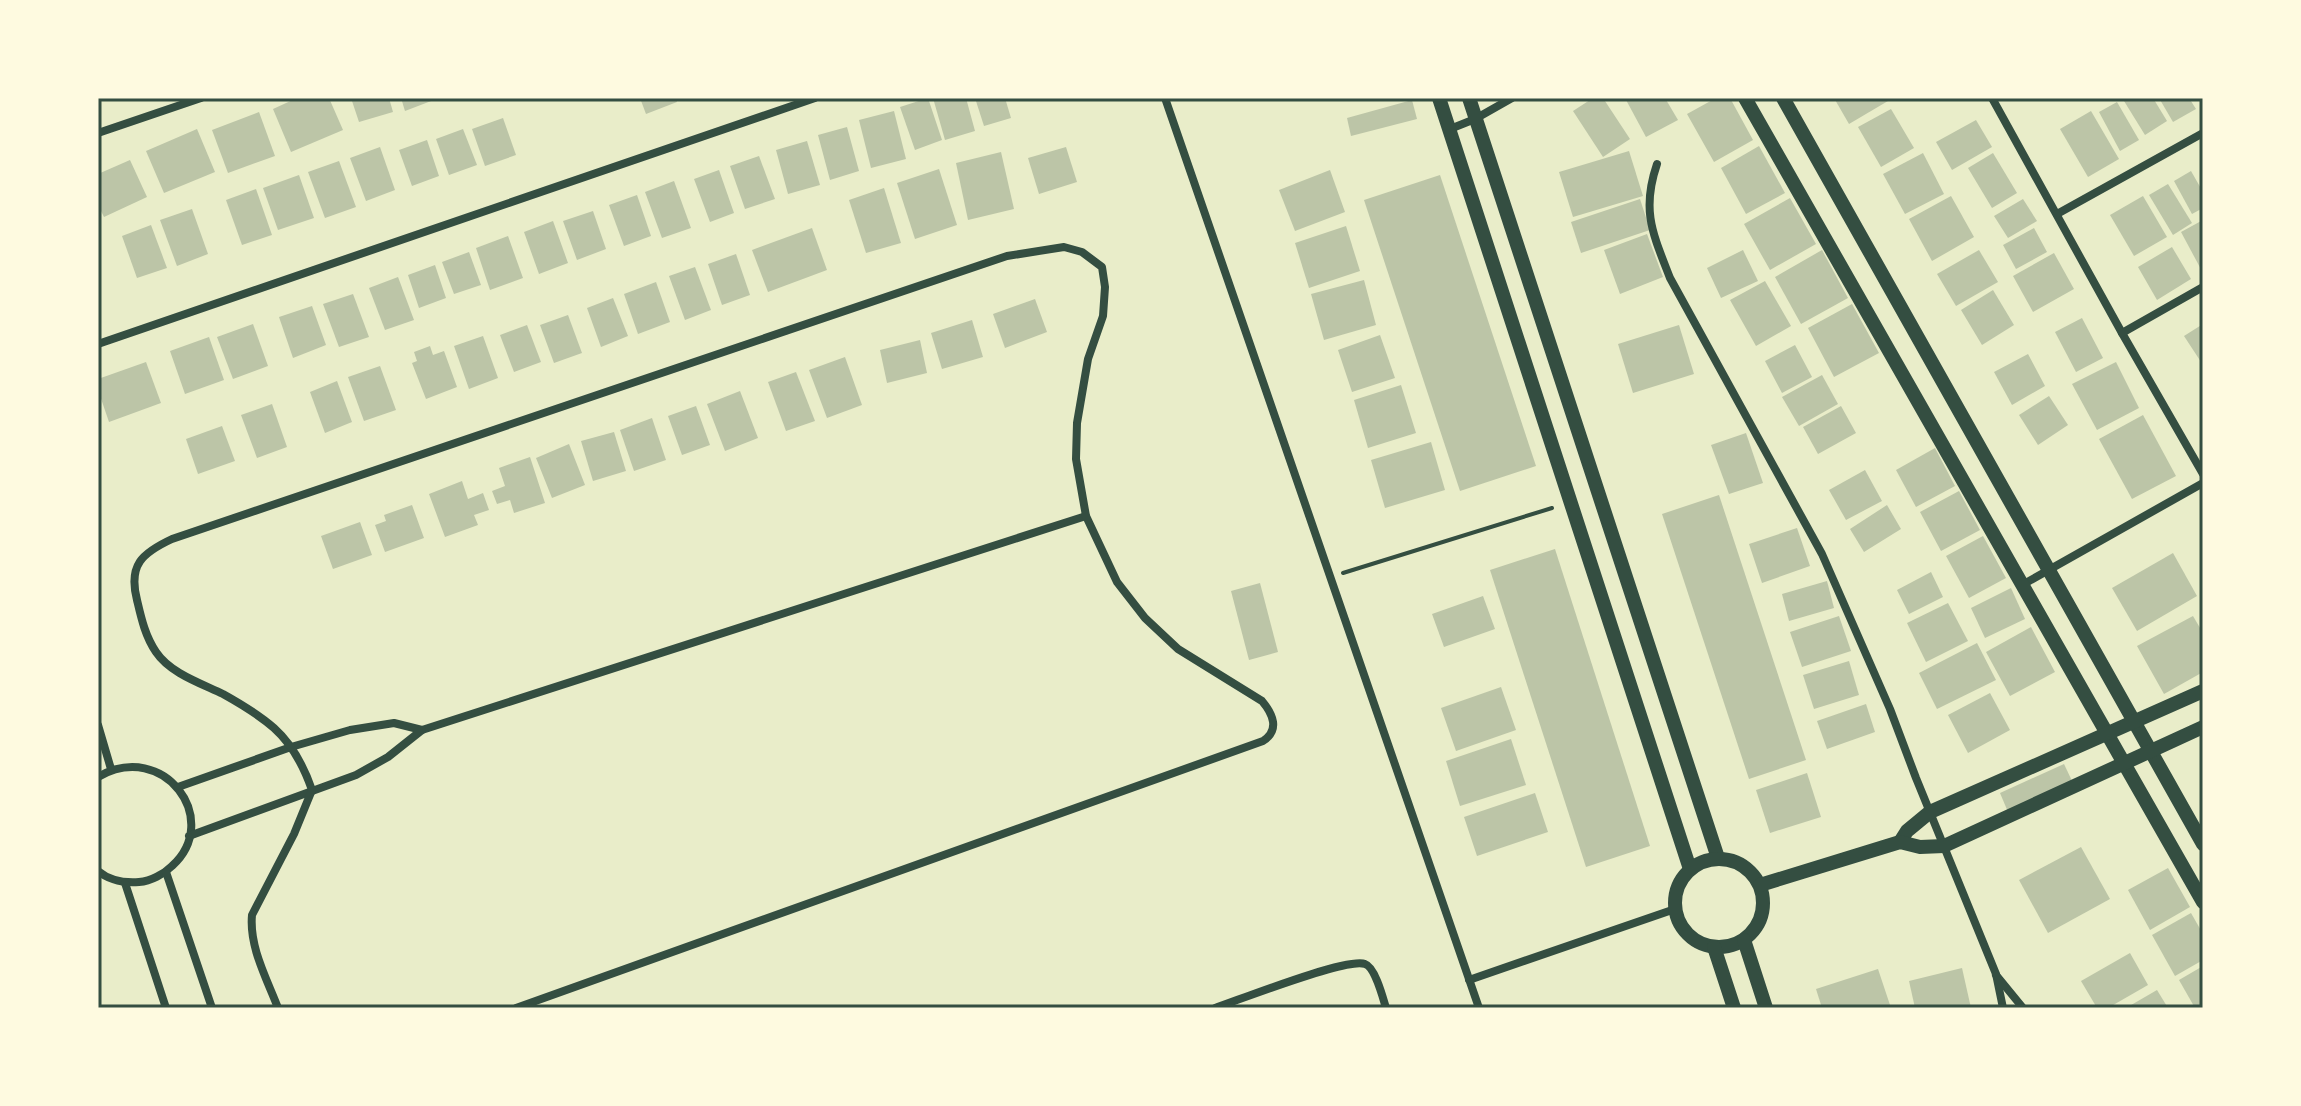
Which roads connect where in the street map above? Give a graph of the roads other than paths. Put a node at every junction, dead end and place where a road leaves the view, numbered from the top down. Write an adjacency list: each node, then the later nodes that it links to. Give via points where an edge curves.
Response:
1 (201, 98): 12 (street)
2 (815, 98): 18 (street)
3 (1165, 98): 53 (street)
4 (1439, 98): 11 (street)
5 (1469, 98): 10 (street)
6 (1512, 98): 10 (street)
7 (1745, 98): 23 (street)
8 (1783, 98): 22 (street)
9 (1992, 98): 15 (street)
10 (1475, 119): 11 (street); 42 (street)
11 (1450, 129): 43 (street)
12 (98, 133)
13 (2203, 133): 15 (street)
14 (1657, 164): 37 (street, via 1648,199 1654,238 1670,278 1822,554)
15 (2057, 214): 17 (street)
16 (2203, 287): 17 (street)
17 (2122, 333): 19 (street)
18 (98, 344)
19 (2203, 474)
20 (2203, 483): 22 (street)
21 (1086, 516): 28 (street); 30 (street, via 1076,459 1077,423 1088,359 1103,316 1102,267 1064,247 1007,256 172,539 144,555 134,570 135,592 156,653 189,678 252,710); 57 (street, via 1117,582 1145,618 1178,649 1262,701 1273,719 1269,737)
22 (2048, 571): 23 (street); 25 (street)
23 (2022, 585): 29 (street)
24 (2203, 691): 25 (street)
25 (2134, 723): 29 (street); 31 (street)
26 (98, 725): 33 (street)
27 (2203, 727): 31 (street)
28 (422, 730): 30 (street, via 394,723); 36 (street, via 367,769)
29 (2107, 734): 32 (street); 37 (street)
30 (291, 747): 35 (street); 36 (street)
31 (2150, 751): 32 (street); 40 (street)
32 (2124, 763): 41 (street); 48 (street)
33 (111, 769): 34 (street); 35 (street, via 147,768)
34 (98, 777)
35 (178, 787): 38 (street, via 191,819)
36 (312, 790): 38 (street); 56 (street, via 252,915 253,942)
37 (1930, 812): 39 (street); 41 (street)
38 (189, 836): 45 (street, via 185,850)
39 (1900, 842): 41 (street); 47 (street)
40 (2203, 844)
41 (1944, 846): 52 (street)
42 (1718, 858): 43 (street); 47 (street, via 1743,865)
43 (1690, 869): 49 (street, via 1681,880)
44 (98, 871): 46 (street)
45 (166, 872): 46 (street); 55 (street)
46 (125, 883): 54 (street)
47 (1760, 885): 50 (street, via 1762,915)
48 (2203, 902)
49 (1675, 909): 51 (street, via 1688,935); 53 (street)
50 (1744, 940): 51 (street); 62 (street)
51 (1714, 947): 61 (street)
52 (1996, 974): 63 (street); 64 (street)
53 (1469, 980): 60 (street)
54 (166, 1008)
55 (212, 1008)
56 (278, 1008)
57 (516, 1008)
58 (1215, 1008): 59 (street, via 1362,963 1373,972)
59 (1386, 1008)
60 (1479, 1008)
61 (1734, 1008)
62 (1766, 1008)
63 (2003, 1008)
64 (2023, 1008)

